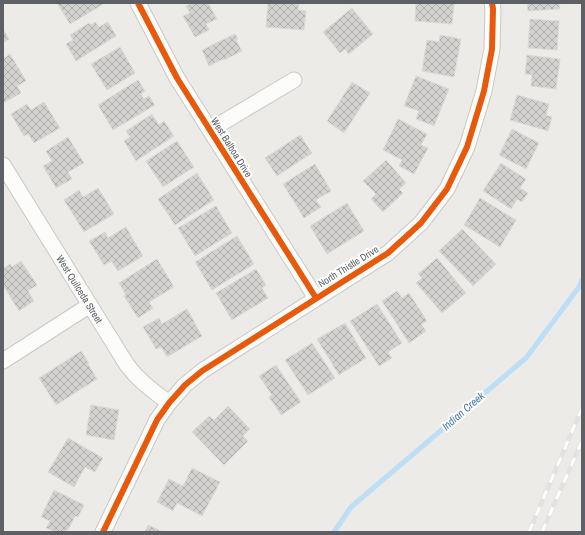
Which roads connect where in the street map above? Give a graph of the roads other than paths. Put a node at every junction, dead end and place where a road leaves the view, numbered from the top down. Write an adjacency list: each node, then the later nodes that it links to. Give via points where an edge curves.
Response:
1 (138, 3): 4 (street, West Balboa Drive, via 177,78)
2 (492, 3): 6 (street, North Thistle Drive, via 492,50 484,91 467,147 448,189 421,223 388,253)
3 (294, 80): 4 (street)
4 (210, 130): 6 (street, West Balboa Drive)
5 (3, 165): 7 (street, West Quilceda Street)
6 (316, 298): 9 (street, North Thistle Drive, via 202,372 185,385)
7 (90, 305): 8 (street); 9 (street, West Quilceda Street, via 135,375)
8 (3, 361)
9 (169, 403): 10 (street, North Thistle Drive, via 157,420)
10 (103, 532)

